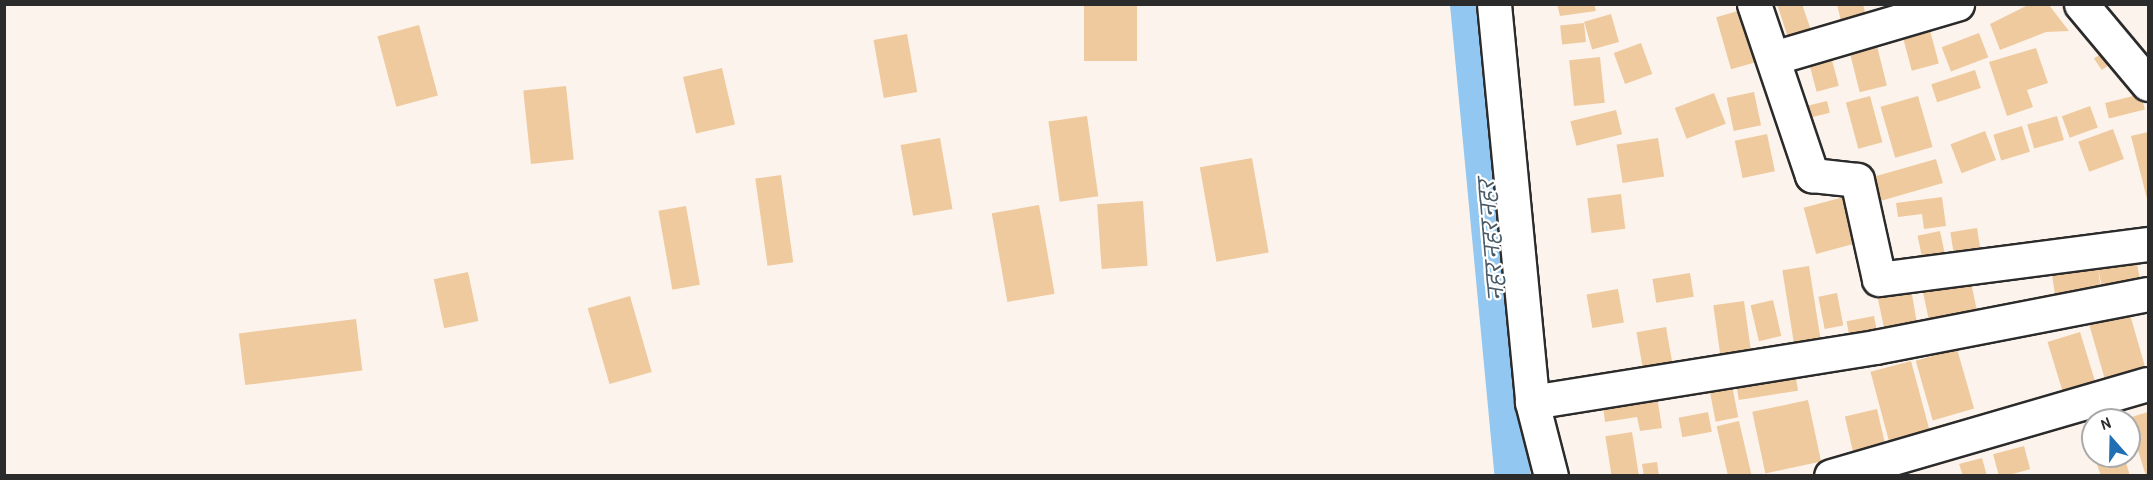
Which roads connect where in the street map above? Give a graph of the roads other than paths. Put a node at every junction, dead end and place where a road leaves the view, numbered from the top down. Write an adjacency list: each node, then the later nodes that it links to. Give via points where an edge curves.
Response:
1 (1494, 4): 10 (street)
2 (1754, 4): 5 (street)
3 (1957, 4): 5 (street)
4 (2081, 4): 6 (street)
5 (1773, 58): 7 (street, via 1812,175 1857,180 1880,279)
6 (2148, 84)
7 (2148, 244)
8 (2148, 294): 10 (street, via 1875,347)
9 (2148, 384): 12 (street)
10 (1532, 402): 11 (street)
11 (1551, 476)
12 (1831, 476)

